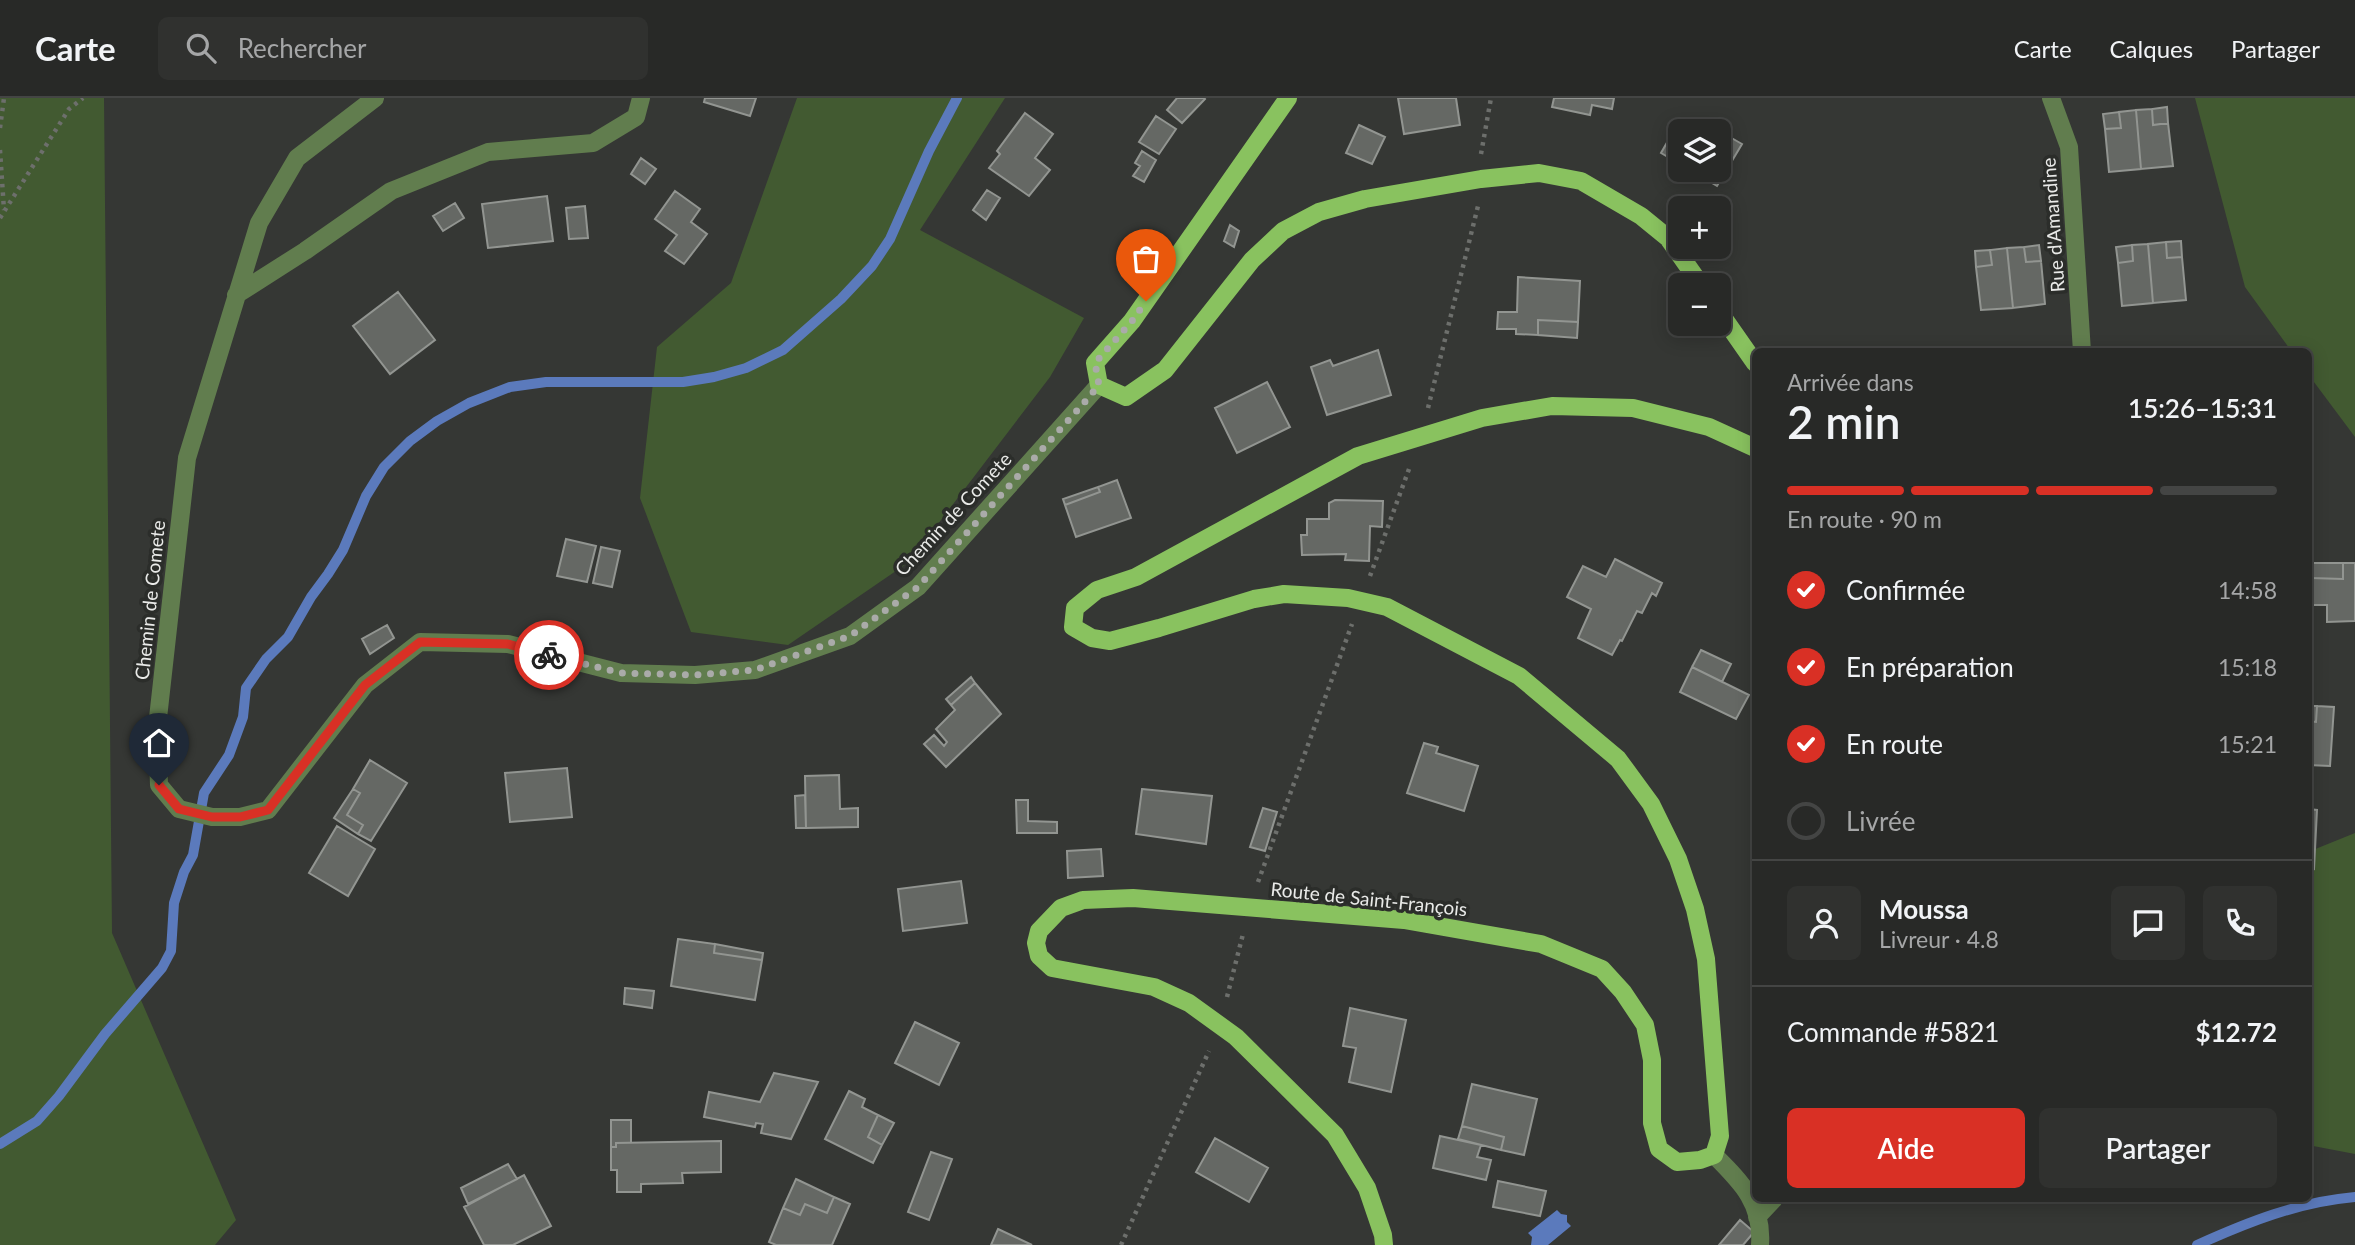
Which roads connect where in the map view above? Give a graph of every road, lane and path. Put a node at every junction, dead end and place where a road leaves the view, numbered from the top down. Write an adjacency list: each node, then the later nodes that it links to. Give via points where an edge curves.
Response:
1 (5, 98): 8 (path)
2 (83, 98): 12 (path, via 69,109)
3 (375, 98): 15 (street, Chemin de Comete, via 296,158 259,223)
4 (641, 98): 15 (street, via 636,117 593,143 488,152 390,191)
5 (1288, 98): 19 (main road, via 1132,321 1095,363)
6 (1491, 98): 10 (path)
7 (2051, 98): 17 (street, Rue d'Amandine, via 2069,146)
8 (0, 128)
9 (0, 150): 12 (path)
10 (1479, 161)
11 (1481, 194): 20 (path)
12 (4, 211): 13 (path)
13 (0, 218)
14 (1693, 273): 19 (main road, via 1668,238 1641,216 1581,181 1539,173 1365,199 1319,212 1283,231 1252,260 1165,370 1126,397)
15 (236, 295): 19 (street, Chemin de Comete, via 187,458 158,714 159,785 179,809 212,817 268,810 365,685 420,642 508,644 621,673 695,675 755,670 850,636 918,587)
16 (1731, 329): 18 (main road)
17 (2082, 348)
18 (1752, 359)
19 (1099, 385)
20 (1420, 438): 21 (main road, via 1482,418 1552,406 1595,406 1633,408 1709,426); 22 (path); 22 (main road, via 1358,456 1136,577 1097,590 1075,608 1073,626 1092,638 1110,641 1284,594)
21 (1752, 447)
22 (1361, 601): 23 (path); 25 (main road, via 1387,607 1520,676 1618,759 1651,804 1678,859 1706,959 1720,1136)
23 (1249, 907): 24 (path); 24 (main road, Route de Saint-François, via 1133,898 1083,900 1061,908 1039,931 1036,943 1039,956 1052,968 1154,987 1189,1003); 25 (main road, Route de Saint-François, via 1404,920 1541,944 1602,969 1645,1026 1652,1060 1652,1123 1659,1149 1677,1162)
24 (1220, 1026): 28 (path); 29 (main road, Route de Saint-François, via 1335,1135 1367,1188)
25 (1714, 1155): 27 (street, via 1744,1185)
26 (1771, 1202): 27 (street)
27 (1758, 1217): 30 (street)
28 (1121, 1245)
29 (1384, 1245)
30 (1760, 1245)

